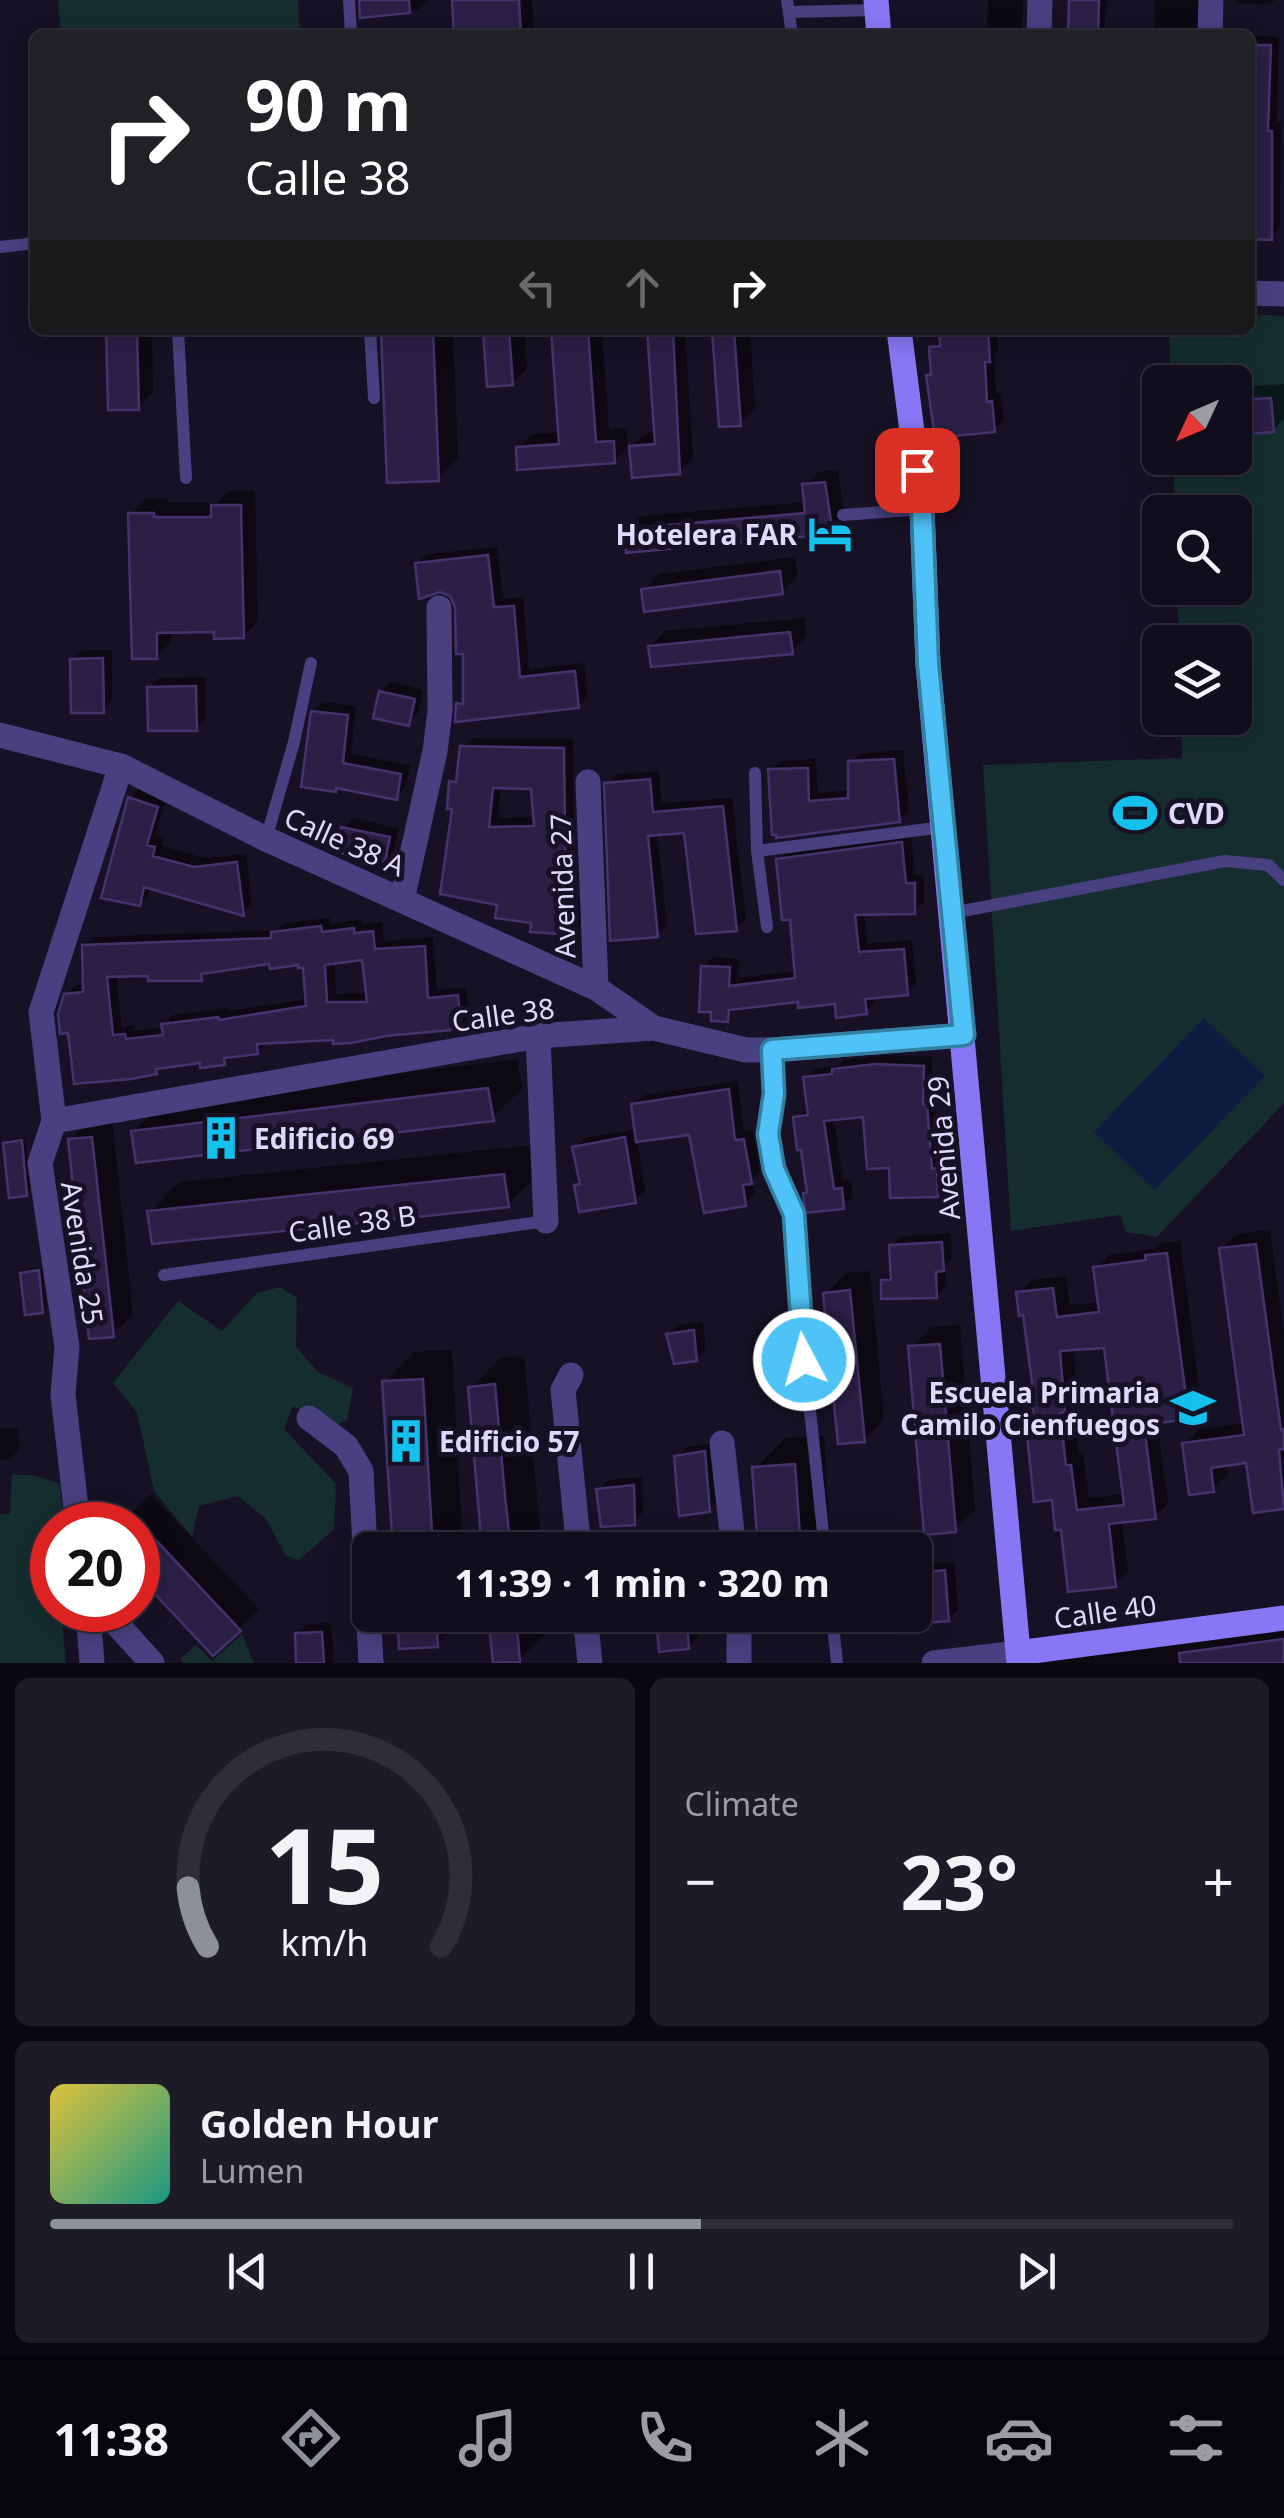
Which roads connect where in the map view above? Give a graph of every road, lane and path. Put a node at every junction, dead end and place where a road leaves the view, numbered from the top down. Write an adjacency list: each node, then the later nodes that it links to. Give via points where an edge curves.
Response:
1 (349, 0): 6 (lane)
2 (1040, 0): 7 (street)
3 (1211, 0): 8 (street)
4 (788, 6): 5 (lane)
5 (877, 15)
6 (351, 30)
7 (1039, 30)
8 (1210, 30)
9 (30, 244): 10 (lane)
10 (0, 247)
11 (1255, 293): 12 (street)
12 (1284, 294)
13 (178, 335): 17 (lane)
14 (370, 335): 16 (lane)
15 (900, 335): 18 (main road, Avenida 29)
16 (374, 398)
17 (186, 478)
18 (922, 509): 19 (lane); 26 (main road, Avenida 29)
19 (843, 515)
20 (439, 608): 30 (street, via 435,751)
21 (310, 663): 27 (lane)
22 (0, 735): 23 (street, Calle 38 A)
23 (121, 766): 27 (street, Calle 38 A); 38 (street, Avenida 25, via 42,1012)
24 (755, 773): 28 (lane)
25 (588, 782): 33 (street, Avenida 27)
26 (943, 827): 28 (lane); 31 (main road, Avenida 29)
27 (266, 839): 30 (street, Calle 38 A)
28 (757, 850): 32 (lane)
29 (1284, 880): 31 (lane, via 1268,865 1226,861)
30 (402, 900): 33 (street, Calle 38 A)
31 (952, 914): 35 (main road, Avenida 29)
32 (767, 927)
33 (596, 988): 34 (street, Calle 38 A)
34 (654, 1028): 36 (street, Calle 38); 37 (street, Calle 38)
35 (964, 1035): 37 (street, Calle 38); 54 (main road, Avenida 29)
36 (538, 1036): 38 (street, Calle 38); 39 (street)
37 (772, 1050): 47 (lane, via 768,1134 774,1169 794,1214)
38 (54, 1122): 44 (street, Avenida 25, via 40,1162 67,1347 63,1395)
39 (546, 1221): 40 (lane, Calle 38 B)
40 (164, 1275)
41 (571, 1375): 45 (street, via 563,1390)
42 (309, 1418): 57 (street, via 346,1446 361,1471)
43 (722, 1443): 46 (street)
44 (75, 1502)
45 (576, 1532)
46 (732, 1532)
47 (823, 1532)
48 (1284, 1618): 54 (main road, Calle 40)
49 (90, 1632): 55 (street)
50 (124, 1632): 56 (street)
51 (587, 1632): 58 (street)
52 (739, 1632): 59 (street)
53 (834, 1632): 60 (lane)
54 (1019, 1658): 61 (street, Calle 40)
55 (92, 1663)
56 (152, 1663)
57 (370, 1663)
58 (590, 1663)
59 (739, 1663)
60 (837, 1663)
61 (934, 1663)

